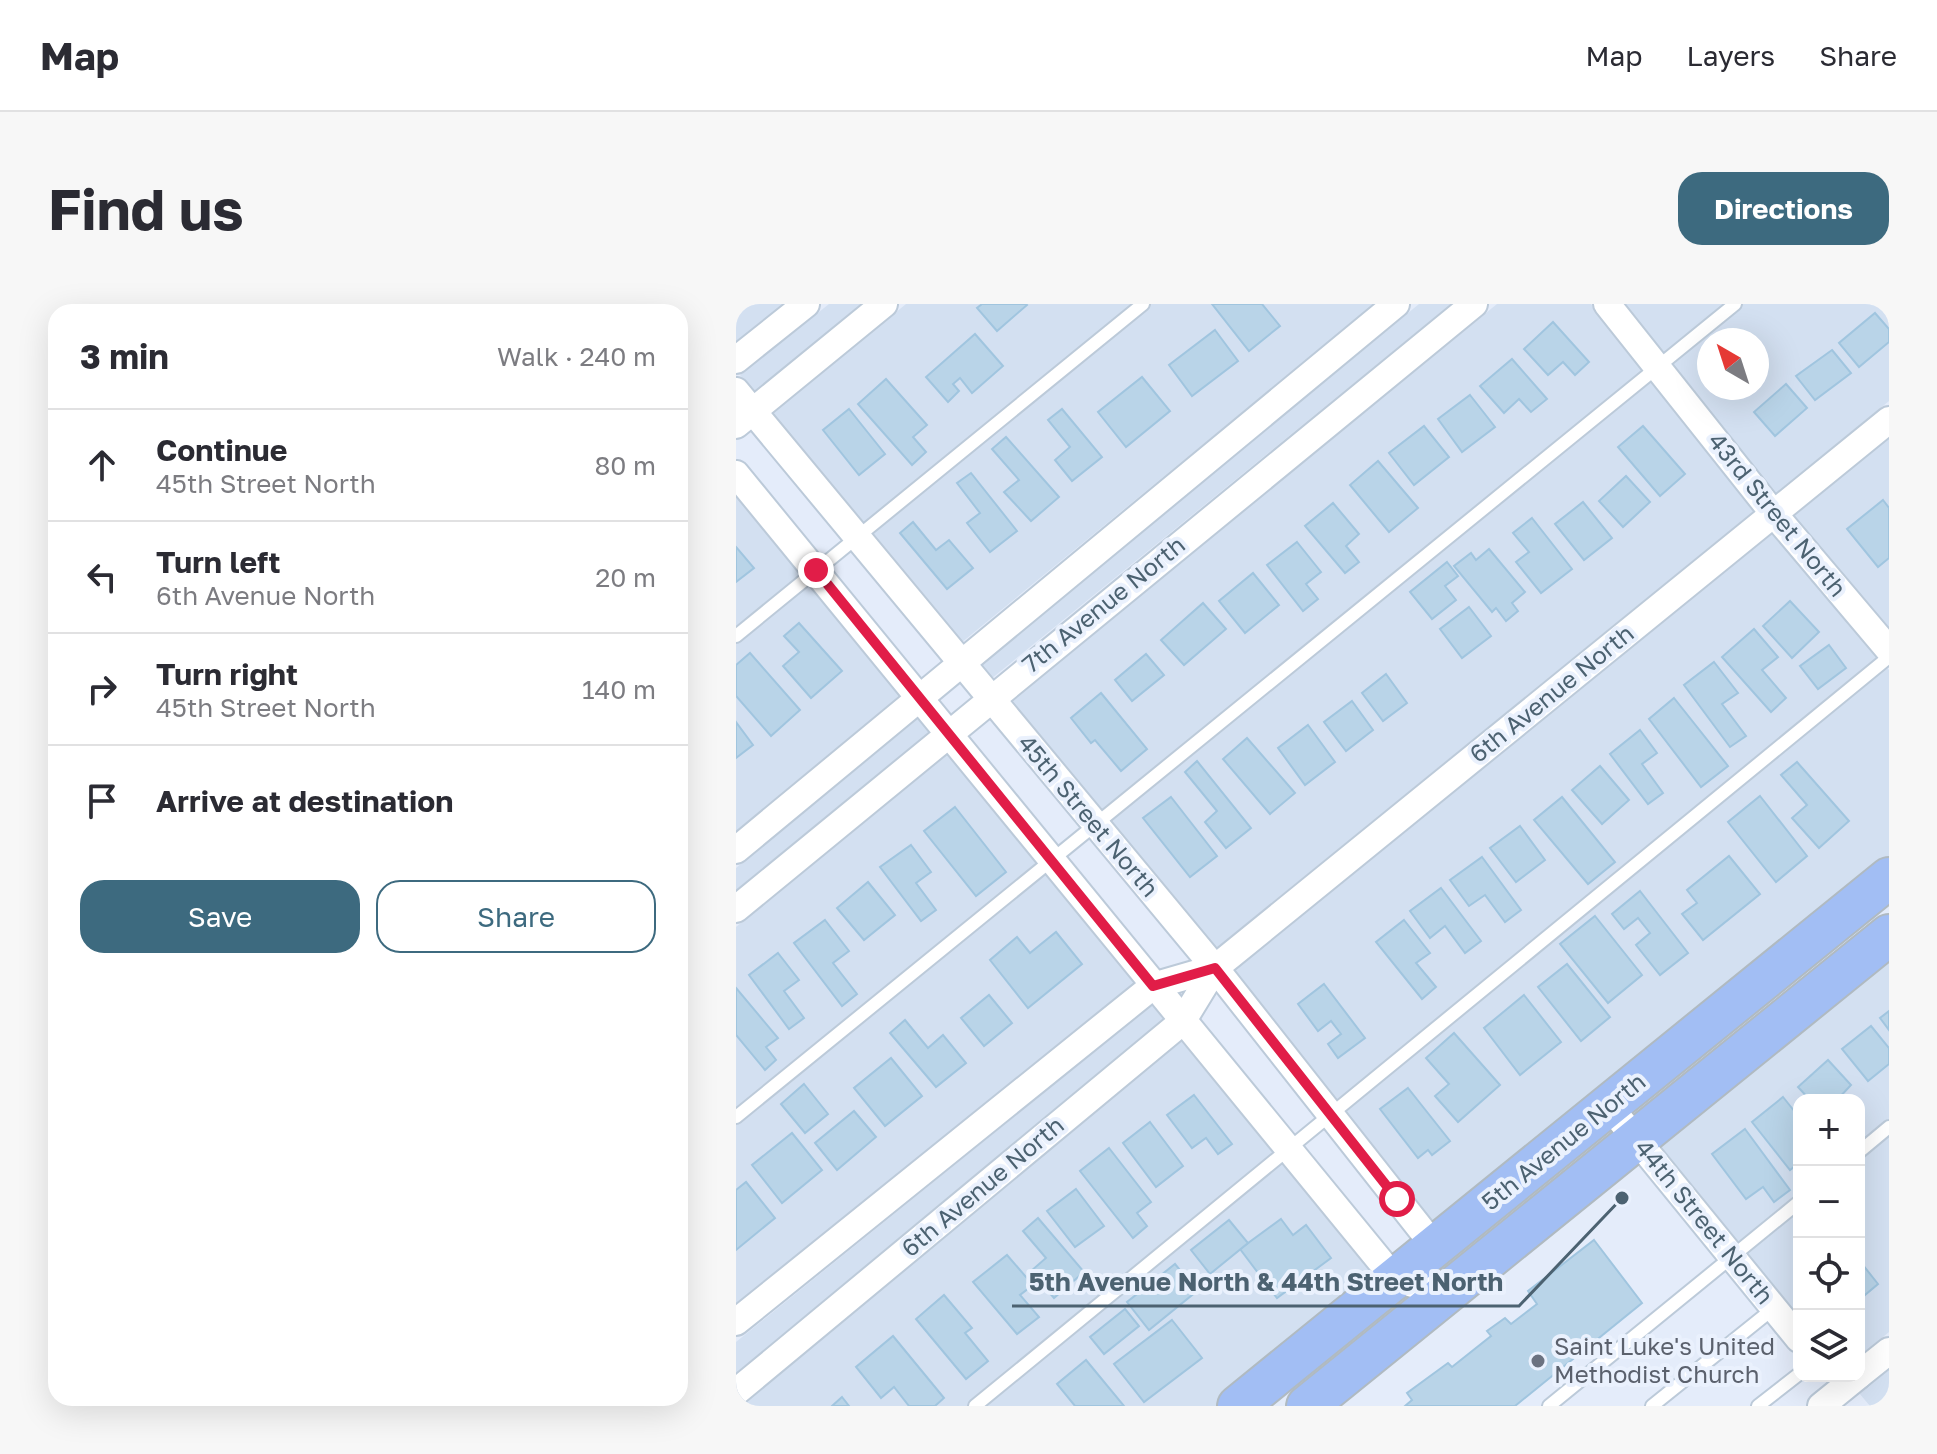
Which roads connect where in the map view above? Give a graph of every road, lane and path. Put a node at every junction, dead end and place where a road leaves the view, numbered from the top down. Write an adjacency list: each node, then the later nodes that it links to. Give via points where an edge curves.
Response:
1 (806, 304): 8 (street)
2 (884, 304): 11 (street)
3 (1143, 304): 15 (lane)
4 (1396, 304): 20 (street, 7th Avenue North)
5 (1474, 304): 22 (street, 7th Avenue North)
6 (1607, 304): 9 (street, 43rd Street North)
7 (1735, 304): 9 (lane)
8 (736, 360)
9 (1657, 367): 14 (street, 43rd Street North); 24 (lane)
10 (736, 391): 11 (street, 45th Street North)
11 (744, 418): 15 (street, 45th Street North)
12 (1889, 420): 14 (street, 6th Avenue North)
13 (736, 474): 16 (street)
14 (1774, 514): 18 (street, 43rd Street North); 30 (street, 6th Avenue North)
15 (857, 537): 16 (lane); 20 (street, 45th Street North)
16 (816, 570): 17 (lane); 21 (street)
17 (736, 636)
18 (1889, 650)
19 (1889, 657): 34 (lane)
20 (960, 662): 21 (street, 7th Avenue North); 22 (street, 45th Street North)
21 (920, 698): 23 (street); 25 (street, 7th Avenue North)
22 (990, 698): 23 (street, 7th Avenue North); 24 (street, 45th Street North)
23 (950, 734): 26 (street); 28 (street, 7th Avenue North)
24 (1095, 824): 26 (lane); 30 (street, 45th Street North)
25 (736, 850)
26 (1051, 860): 31 (street); 35 (lane)
27 (1889, 878): 33 (main road, 5th Avenue North)
28 (736, 909)
29 (1889, 935): 37 (main road, 5th Avenue North)
30 (1215, 968): 31 (street, 6th Avenue North); 32 (street, 6th Avenue North); 34 (street, 45th Street North)
31 (1153, 986): 32 (street); 46 (street, 6th Avenue North)
32 (1182, 1022): 39 (street); 51 (street, 6th Avenue North)
33 (1609, 1106): 37 (street, 44th Street North); 41 (main road, 5th Avenue North)
34 (1330, 1114): 39 (lane); 41 (street, 45th Street North)
35 (736, 1117)
36 (1889, 1127): 38 (lane)
37 (1637, 1140): 42 (street, 44th Street North); 44 (main road, 5th Avenue North)
38 (1865, 1147)
39 (1288, 1150): 43 (street); 52 (lane)
40 (1793, 1207): 42 (lane)
41 (1435, 1247): 43 (main road, 5th Avenue North)
42 (1732, 1257): 45 (street, 44th Street North); 55 (lane)
43 (1395, 1279): 44 (street); 53 (main road, 5th Avenue North)
44 (1445, 1293): 54 (main road, 5th Avenue North)
45 (1774, 1308): 47 (street, 44th Street North); 56 (lane)
46 (736, 1322)
47 (1793, 1332)
48 (1889, 1351): 50 (street)
49 (1793, 1379): 57 (lane)
50 (1843, 1388)
51 (736, 1392)
52 (975, 1406)
53 (1238, 1406)
54 (1307, 1406)
55 (1549, 1406)
56 (1652, 1406)
57 (1758, 1406)

